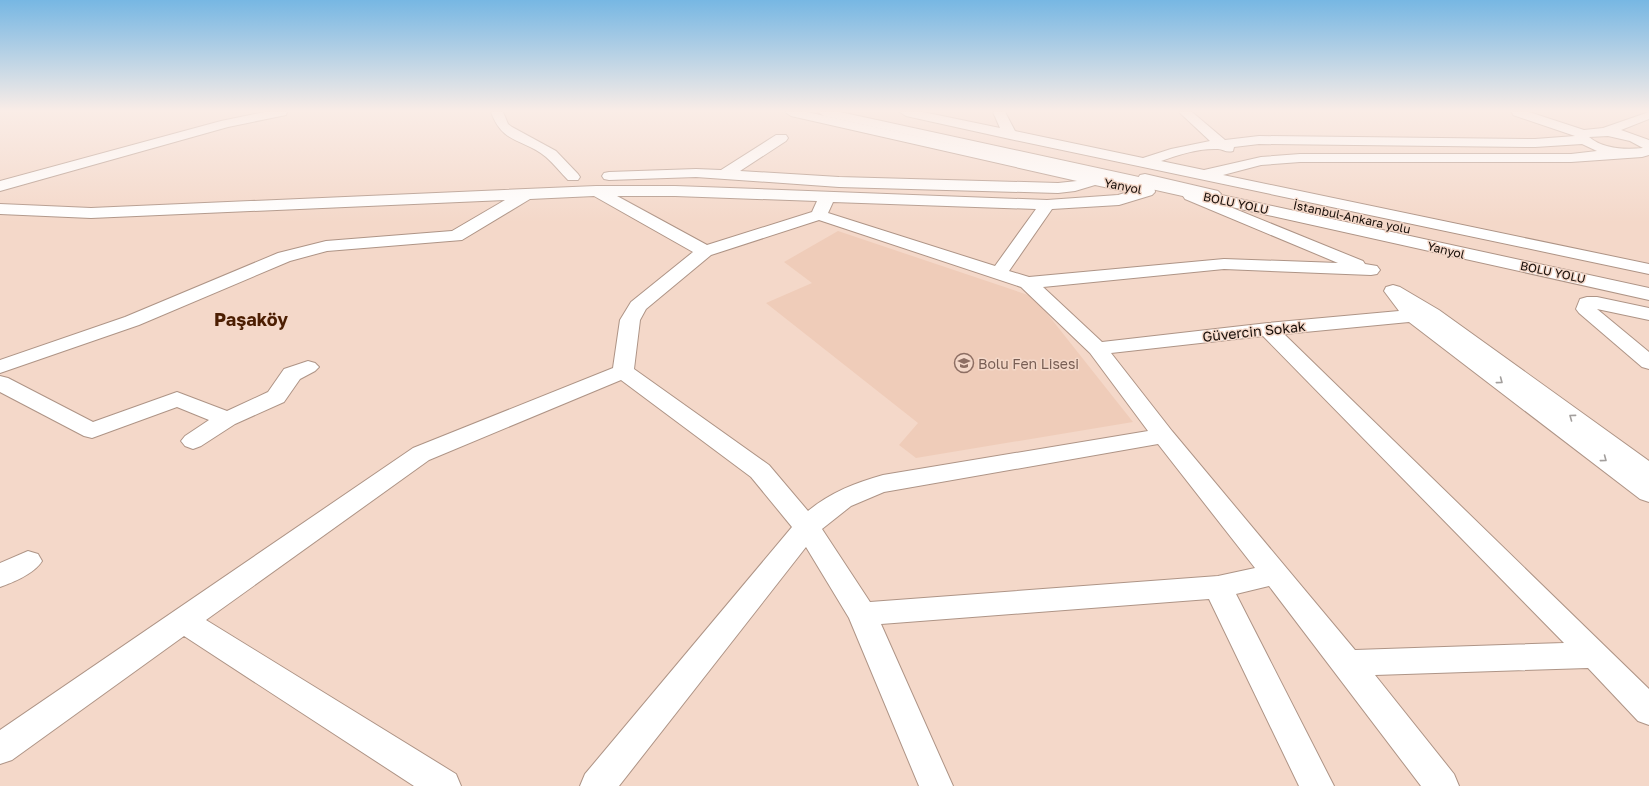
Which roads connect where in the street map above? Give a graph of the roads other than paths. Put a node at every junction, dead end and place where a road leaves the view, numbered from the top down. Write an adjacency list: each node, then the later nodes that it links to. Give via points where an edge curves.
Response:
1 (136, 149): 22 (main road)
2 (541, 149): 20 (main road)
3 (765, 149): 14 (main road)
4 (955, 149): 18 (main road, Yanyol)
5 (990, 149): 34 (main road, BOLU YOLU)
6 (1046, 149): 31 (main road, İstanbul-Ankara yolu)
7 (1054, 149): 16 (main road, Yanyol)
8 (1192, 149): 16 (main road, via 1171,153)
9 (1227, 149): 13 (main road)
10 (1608, 149): 12 (main road)
11 (1649, 149): 12 (main road)
12 (1629, 153): 13 (main road, via 1571,158 1300,158)
13 (1246, 164): 15 (main road); 21 (main road)
14 (724, 175): 18 (main road, via 839,182 1058,188); 20 (main road, via 696,173)
15 (1204, 175): 16 (main road, Yanyol); 21 (main road, Yanyol)
16 (1146, 177): 18 (main road, Yanyol); 26 (main road, via 1120,200); 30 (main road); 35 (main road, Yanyol)
17 (550, 178): 20 (main road)
18 (1095, 180)
19 (504, 181): 25 (main road, via 119,200)
20 (585, 182): 23 (main road); 24 (main road, via 675,191); 29 (main road)
21 (1253, 185): 31 (main road, Yanyol, via 1429,223 1461,222 1605,251)
22 (0, 186)
23 (528, 193): 27 (main road, via 322,204 91,212); 41 (main road, via 456,236 309,249 284,257 132,321)
24 (827, 197): 26 (main road); 28 (main road)
25 (0, 198)
26 (1047, 205): 32 (main road)
27 (0, 210)
28 (819, 215): 29 (main road); 32 (main road)
29 (705, 251): 43 (main road, via 638,306 630,320)
30 (1371, 270): 33 (main road, via 1224,264); 37 (main road)
31 (1646, 272)
32 (999, 273): 33 (main road)
33 (1028, 283): 39 (main road)
34 (1649, 294)
35 (1649, 299)
36 (1649, 314): 40 (main road, via 1598,303 1586,303 1586,309)
37 (1422, 315): 38 (main road, Güvercin Sokak); 48 (main road, one-way to 37); 49 (main road, one-way to 49)
38 (1268, 329): 39 (main road, Güvercin Sokak); 57 (main road)
39 (1097, 349): 46 (main road)
40 (1649, 363)
41 (0, 367)
42 (308, 367): 45 (main road, via 292,374 276,396)
43 (623, 371): 50 (main road, via 760,471); 56 (main road, via 421,454)
44 (0, 383): 45 (main road, via 92,431 177,399)
45 (227, 419): 47 (main road)
46 (1164, 436): 50 (main road, via 883,484 854,492 832,505); 52 (main road)
47 (193, 441)
48 (1649, 473)
49 (1649, 493)
50 (807, 527): 55 (main road); 62 (main road)
51 (28, 561): 53 (main road)
52 (1275, 574): 54 (main road); 58 (main road)
53 (0, 576)
54 (1218, 587): 55 (main road); 64 (main road)
55 (862, 614): 63 (main road)
56 (182, 621): 60 (main road); 61 (main road)
57 (1595, 656): 58 (main road); 59 (main road)
58 (1347, 663): 65 (main road)
59 (1649, 711)
60 (0, 749)
61 (444, 786)
62 (597, 786)
63 (936, 786)
64 (1317, 786)
65 (1442, 786)

